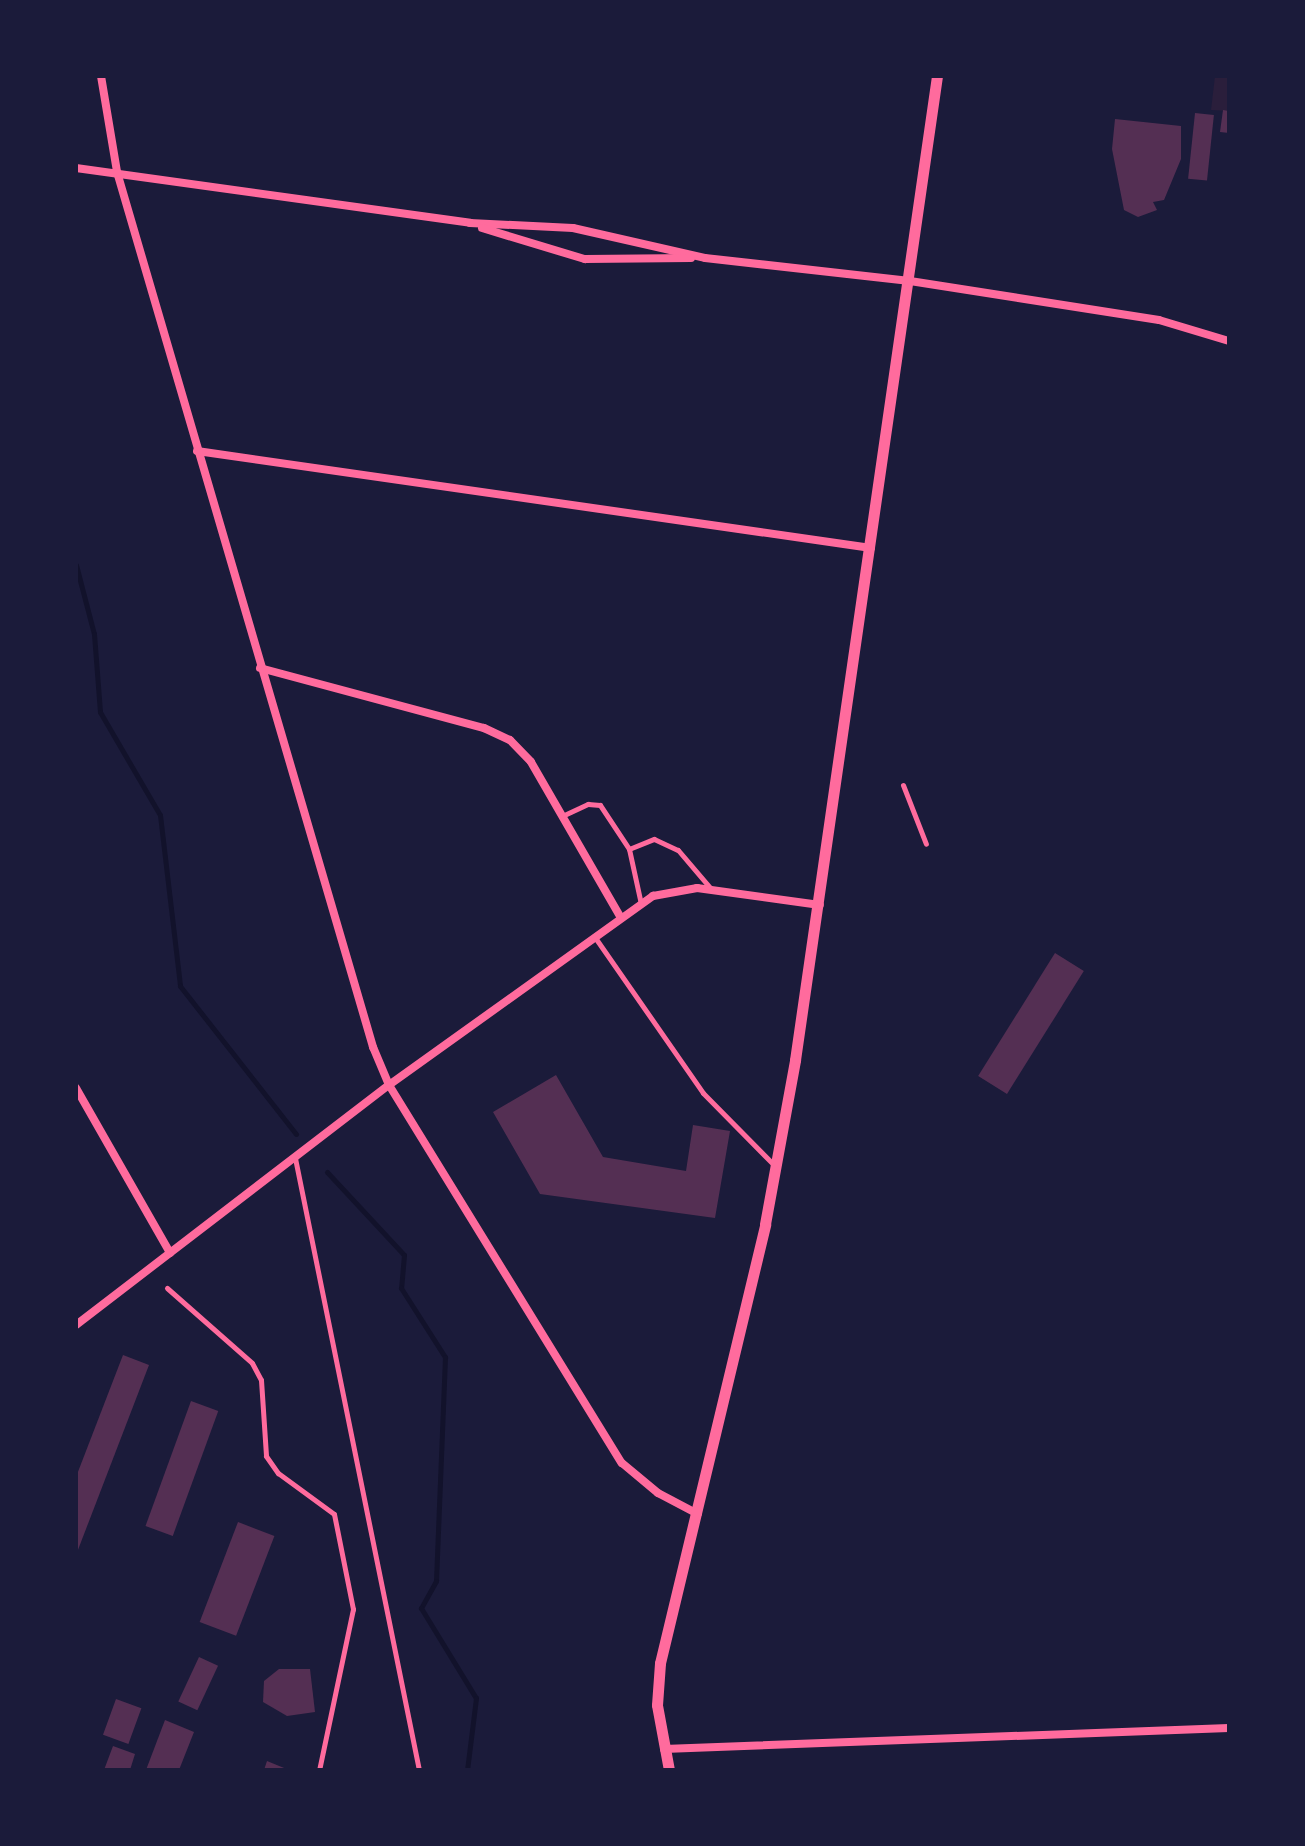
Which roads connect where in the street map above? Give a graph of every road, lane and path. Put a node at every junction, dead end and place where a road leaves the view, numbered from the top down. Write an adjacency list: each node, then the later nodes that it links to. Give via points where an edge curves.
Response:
1 (101, 76): 4 (street)
2 (937, 76): 7 (street)
3 (76, 168): 4 (street)
4 (117, 172): 5 (street); 9 (street)
5 (470, 223): 6 (street, via 573,228); 6 (street, via 585,259)
6 (705, 258): 7 (street)
7 (910, 281): 8 (street, via 1159,320); 10 (street)
8 (1229, 341)
9 (197, 451): 10 (street); 11 (street)
10 (871, 548): 18 (street)
11 (260, 668): 13 (street, via 484,728 510,740 531,762); 21 (street, via 373,1047)
12 (903, 785): 14 (lane)
13 (562, 816): 15 (lane, via 588,804 600,805); 19 (street)
14 (926, 844)
15 (629, 849): 16 (lane, via 654,839 669,842); 17 (lane)
16 (713, 891): 17 (street, via 677,889); 18 (street)
17 (641, 904): 19 (street)
18 (821, 905): 24 (street)
19 (620, 916): 20 (street)
20 (594, 936): 21 (street); 24 (lane, via 703,1093)
21 (389, 1085): 23 (street); 28 (street, via 622,1463 658,1493)
22 (76, 1088): 25 (street)
23 (294, 1157): 25 (street); 32 (lane)
24 (776, 1166): 28 (street)
25 (170, 1253): 27 (street)
26 (167, 1288): 31 (lane, via 252,1363 261,1380 266,1456 278,1473 334,1514 353,1609)
27 (76, 1325)
28 (699, 1514): 30 (street, via 660,1663 657,1705)
29 (1229, 1728): 30 (street)
30 (664, 1749): 33 (street)
31 (319, 1770)
32 (419, 1770)
33 (669, 1770)

